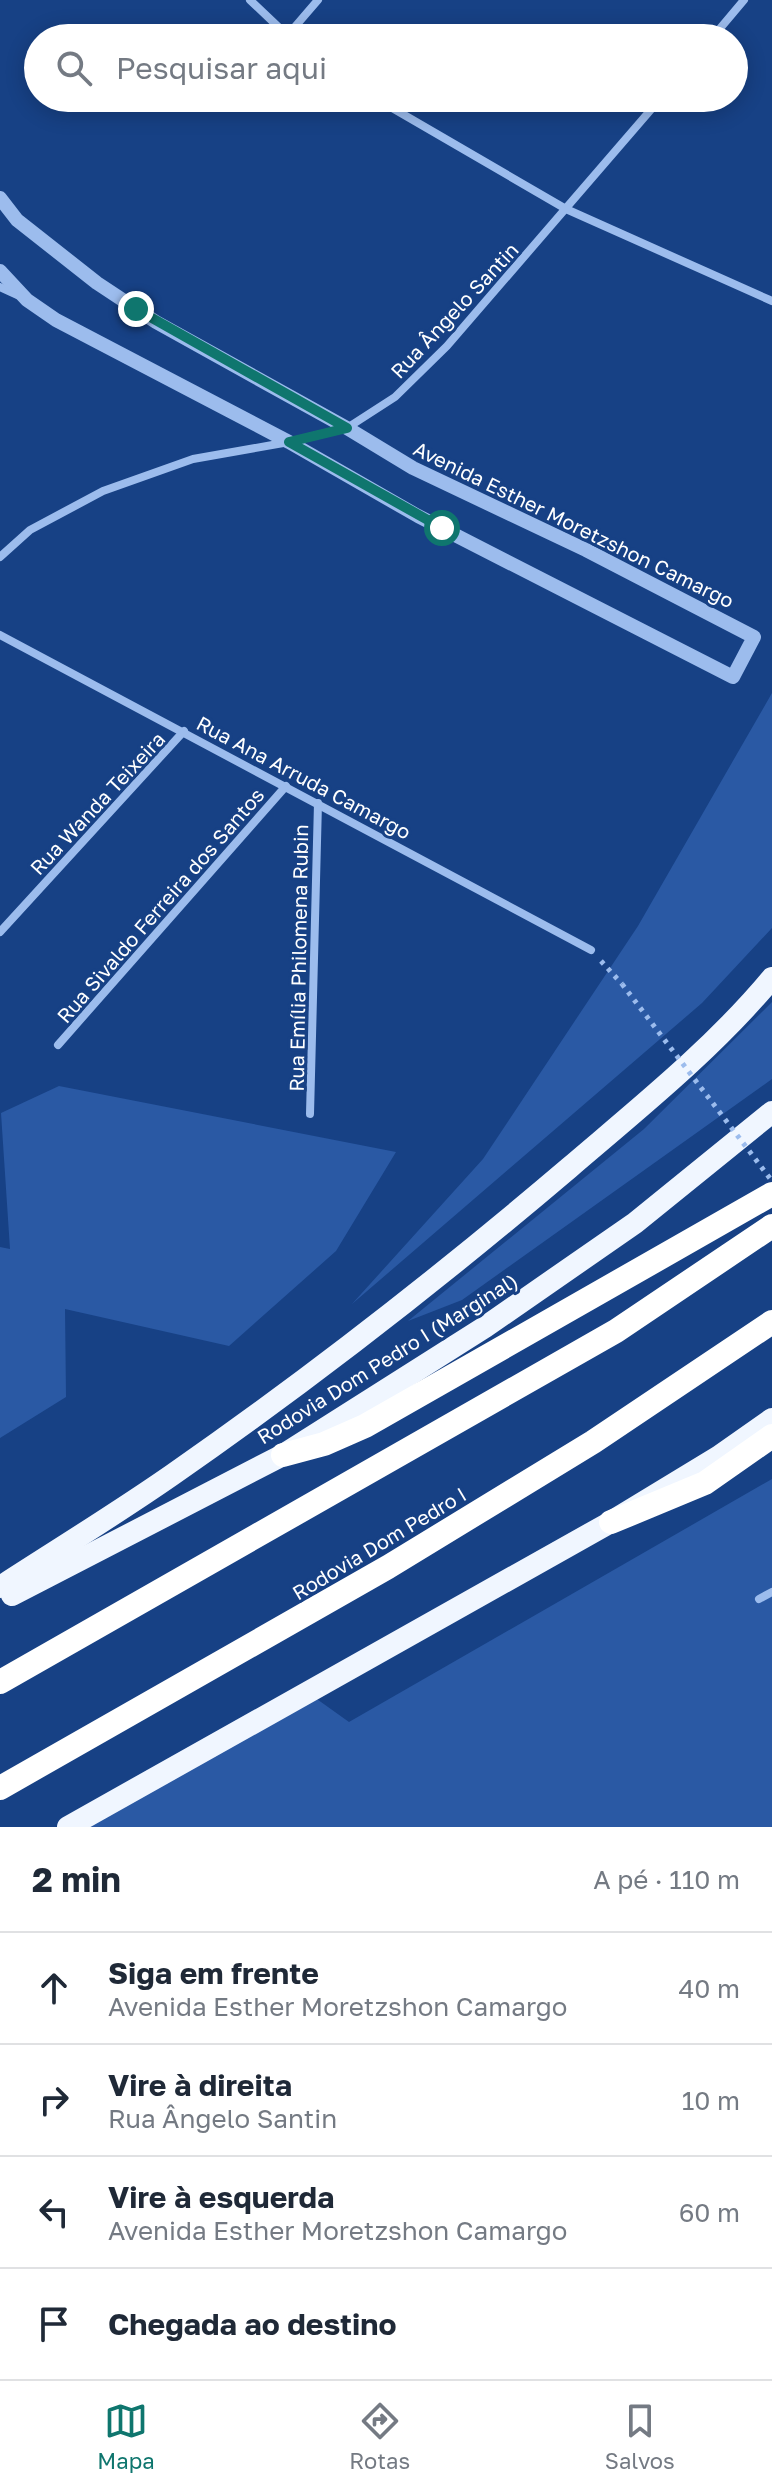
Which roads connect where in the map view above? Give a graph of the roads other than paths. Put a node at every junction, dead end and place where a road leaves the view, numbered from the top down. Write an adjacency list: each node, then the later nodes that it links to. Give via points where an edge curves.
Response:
1 (250, 0): 4 (street)
2 (318, 0): 5 (street)
3 (744, 0): 6 (street)
4 (275, 24)
5 (299, 24)
6 (724, 24)
7 (399, 112): 10 (street)
8 (649, 112): 10 (street, Rua Ângelo Santin)
9 (0, 198): 15 (street, Avenida Esther Moretzshon Camargo, via 17,220 97,283 156,322)
10 (566, 209): 14 (street); 15 (street, Rua Ângelo Santin, via 447,346 395,397)
11 (0, 271): 13 (street, Avenida Esther Moretzshon Camargo)
12 (0, 287): 13 (street)
13 (27, 300): 16 (street, Avenida Esther Moretzshon Camargo)
14 (772, 301)
15 (347, 428): 16 (street, Rua Ângelo Santin); 16 (street, Avenida Esther Moretzshon Camargo, via 413,468 754,637 733,677 418,516)
16 (289, 442): 17 (street, Rua Ângelo Santin, via 193,459 103,491 30,530)
17 (0, 557)
18 (0, 635): 19 (street, Rua Ana Arruda Camargo)
19 (184, 731): 20 (street, Rua Ana Arruda Camargo); 22 (street, Rua Wanda Teixeira)
20 (286, 786): 21 (street, Rua Ana Arruda Camargo); 25 (street, Rua Sivaldo Ferreira dos Santos)
21 (318, 803): 23 (street, Rua Ana Arruda Camargo); 27 (street, Rua Emília Philomena Rubin)
22 (0, 932)
23 (591, 950)
24 (772, 978): 35 (highway, via 745,1011 491,1235 170,1477)
25 (58, 1045)
26 (772, 1112): 33 (highway, Rodovia Dom Pedro I (Marginal), via 635,1223 485,1327)
27 (310, 1114)
28 (772, 1194): 33 (highway, via 365,1426)
29 (772, 1226): 39 (highway, via 616,1331)
30 (772, 1322): 40 (highway, Rodovia Dom Pedro I, via 593,1442 402,1559)
31 (772, 1419): 34 (highway)
32 (772, 1436): 34 (highway, via 705,1483)
33 (283, 1455): 38 (highway, Rodovia Dom Pedro I (Marginal))
34 (611, 1522): 41 (highway)
35 (0, 1587)
36 (772, 1592): 37 (street)
37 (759, 1599)
38 (0, 1601)
39 (0, 1682)
40 (0, 1788)
41 (68, 1827)

